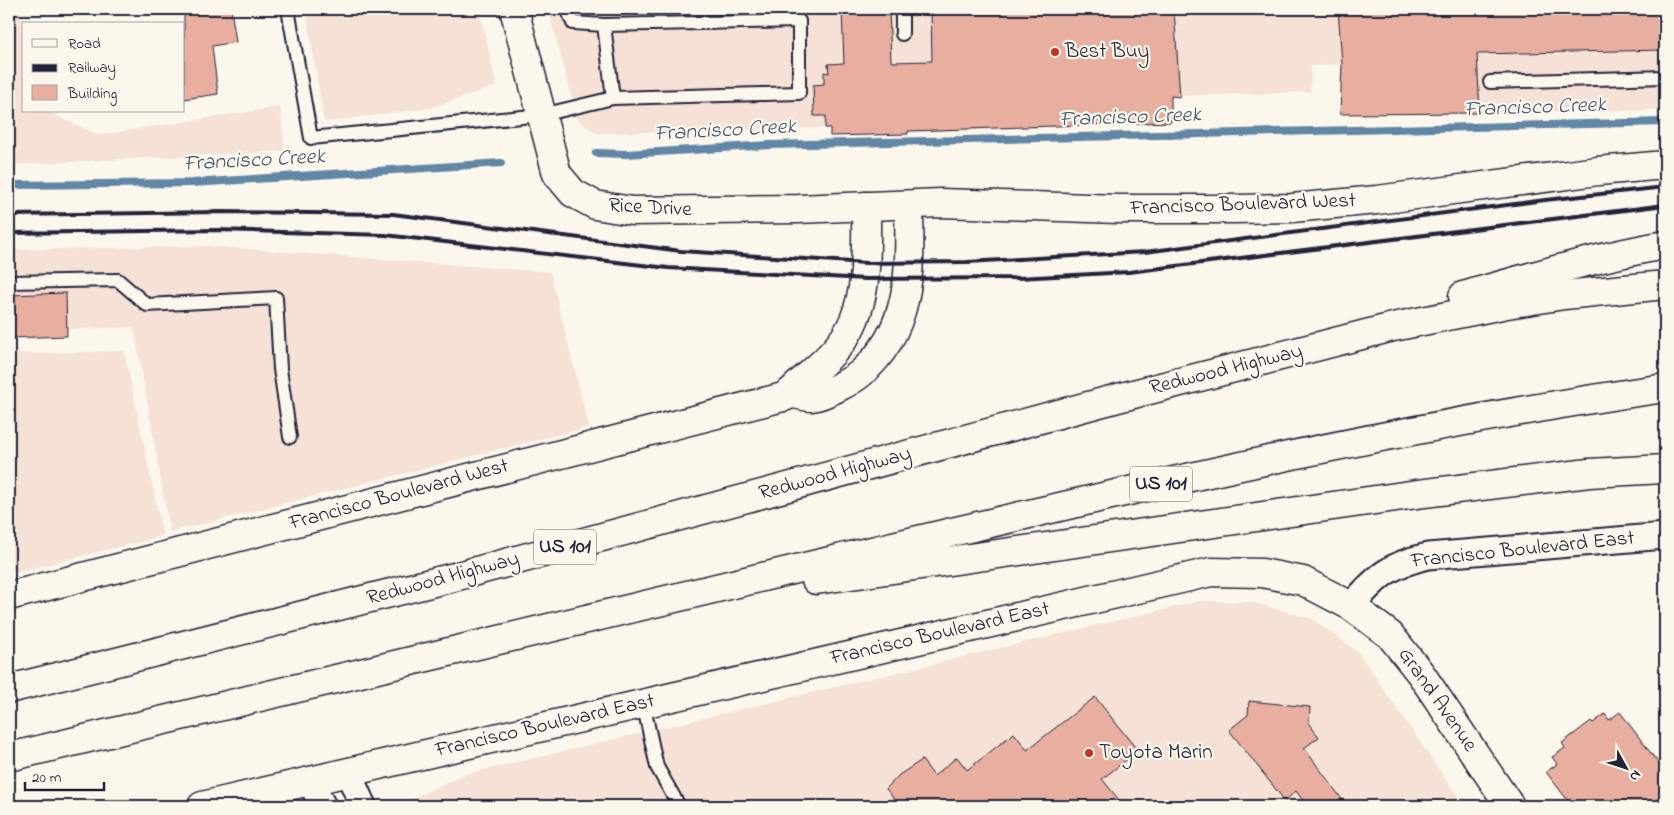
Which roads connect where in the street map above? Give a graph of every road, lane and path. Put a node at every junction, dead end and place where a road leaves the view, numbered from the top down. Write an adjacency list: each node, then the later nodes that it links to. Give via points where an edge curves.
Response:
1 (288, 9): 10 (lane, via 311,138)
2 (514, 9): 10 (main road, Rice Drive)
3 (567, 9): 5 (lane, via 572,23)
4 (902, 9): 6 (lane)
5 (604, 25): 9 (lane); 9 (lane, via 799,21 799,93)
6 (902, 34)
7 (1665, 77): 8 (lane)
8 (1490, 82)
9 (613, 98): 10 (lane)
10 (542, 115): 12 (main road, Rice Drive, via 557,174 574,194 595,206 671,212)
11 (1665, 165): 13 (main road, Francisco Boulevard West, via 1292,208 1118,209 941,203)
12 (866, 206): 13 (main road, Francisco Boulevard West); 18 (main road, Francisco Boulevard West, via 866,279 849,329 830,356)
13 (909, 206): 18 (main road, Francisco Boulevard West, via 908,280 900,319 882,352 850,381 812,397)
14 (1665, 245): 19 (main road, via 1562,267)
15 (9, 282): 20 (lane, via 118,280 147,305 276,298 280,369)
16 (1665, 285): 19 (main road, Redwood Highway / US 101, via 1564,295 1449,315)
17 (1665, 388): 24 (main road, US 101, via 1461,422 1219,471)
18 (789, 394): 23 (main road, Francisco Boulevard West)
19 (1118, 398): 26 (main road, Redwood Highway / US 101, via 454,577)
20 (290, 436)
21 (1665, 469): 24 (main road, via 1589,473 1417,494)
22 (1665, 536): 25 (street, Francisco Boulevard East, via 1428,556 1402,562 1377,576)
23 (9, 596)
24 (661, 601): 28 (main road, US 101)
25 (1351, 606): 27 (main road, Francisco Boulevard East, via 1303,581 1262,573 1211,572); 35 (main road, Grand Avenue, via 1390,635 1421,674)
26 (9, 689)
27 (643, 703): 29 (main road, Francisco Boulevard East); 34 (lane, via 658,767)
28 (9, 757)
29 (348, 772): 30 (main road, Francisco Boulevard East); 33 (street)
30 (310, 781): 31 (main road, Francisco Boulevard East); 32 (street)
31 (202, 806)
32 (323, 806)
33 (363, 806)
34 (679, 806)
35 (1510, 806)

